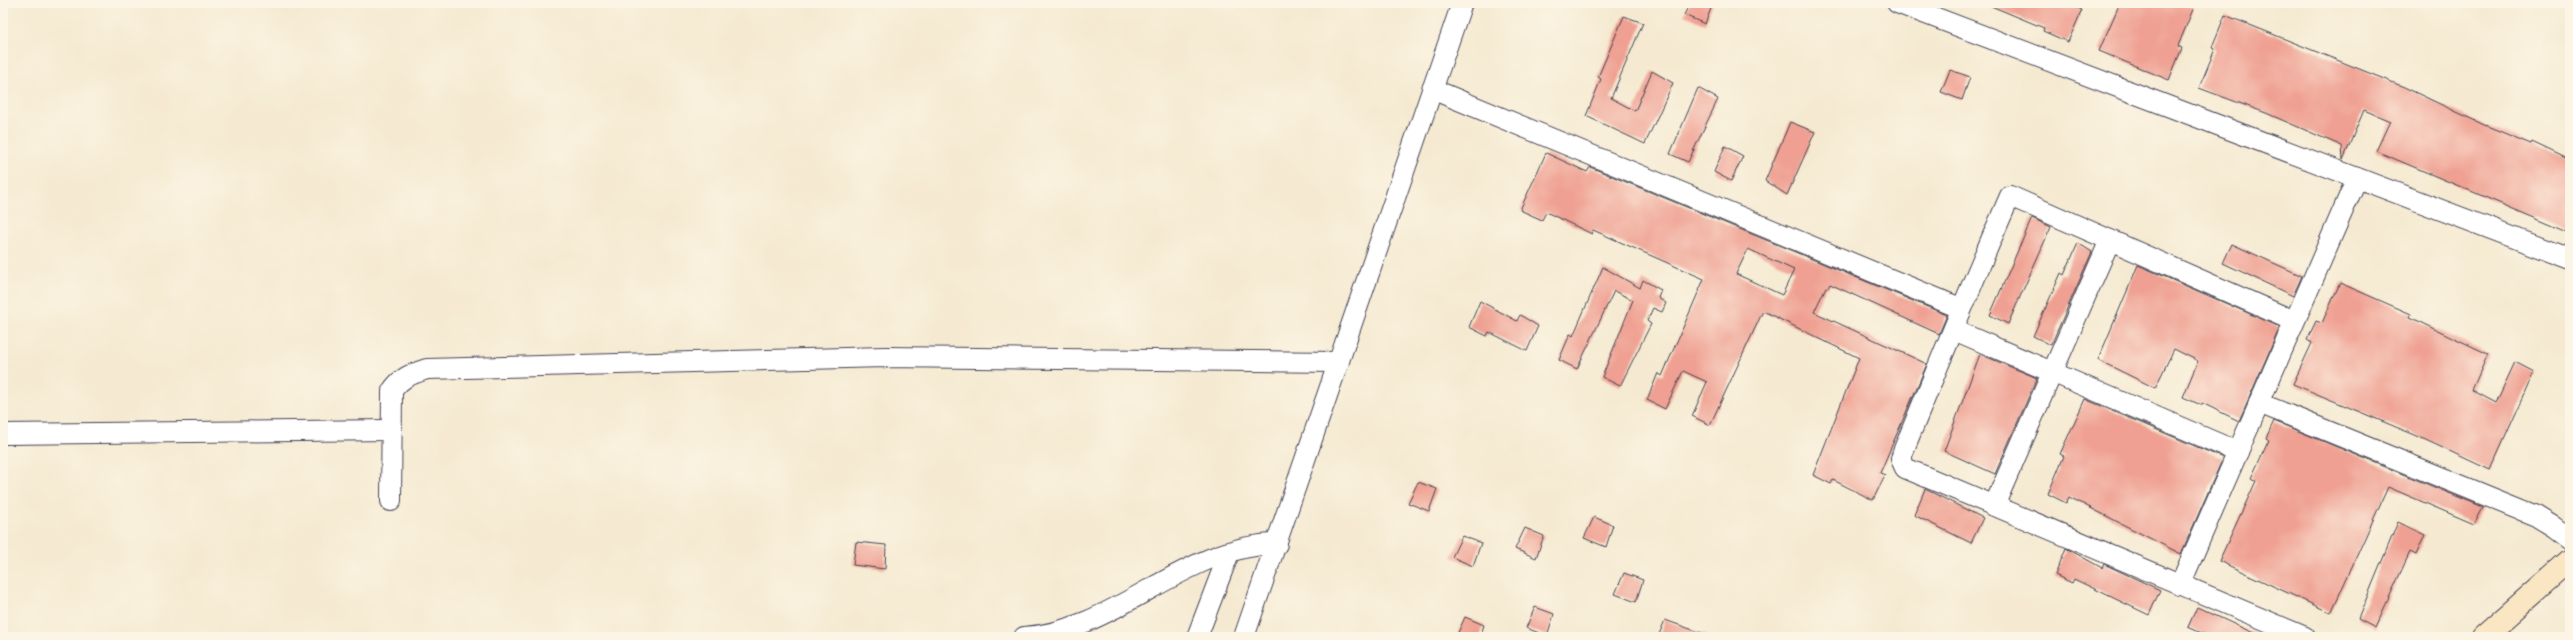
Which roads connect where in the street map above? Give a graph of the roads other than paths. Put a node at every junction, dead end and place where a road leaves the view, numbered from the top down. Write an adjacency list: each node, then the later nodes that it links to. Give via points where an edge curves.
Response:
1 (1462, 3): 3 (street)
2 (1897, 3): 4 (street)
3 (1432, 89): 7 (street); 10 (street)
4 (2357, 178): 6 (street); 8 (street)
5 (2110, 240): 7 (street, via 2010,196); 8 (street); 11 (street)
6 (2570, 259)
7 (1960, 308): 9 (street)
8 (2294, 321): 12 (street)
9 (1954, 330): 11 (street); 17 (street, via 1904,449 1902,465)
10 (1339, 362): 13 (street, via 885,357 427,369 398,381 392,391); 19 (street)
11 (2052, 373): 15 (street); 17 (street)
12 (2259, 403): 15 (street); 18 (street, via 2536,516)
13 (392, 430): 14 (street); 16 (street)
14 (3, 434)
15 (2238, 452): 22 (street)
16 (391, 501)
17 (1994, 506): 22 (street)
18 (2570, 539)
19 (1277, 544): 20 (street, via 1257,544); 26 (street)
20 (1229, 553): 23 (street, via 1184,569); 25 (street)
21 (2570, 560): 28 (main road)
22 (2180, 585): 27 (street)
23 (1065, 633): 24 (street)
24 (1024, 637)
25 (1197, 637)
26 (1244, 637)
27 (2305, 637)
28 (2483, 637)

